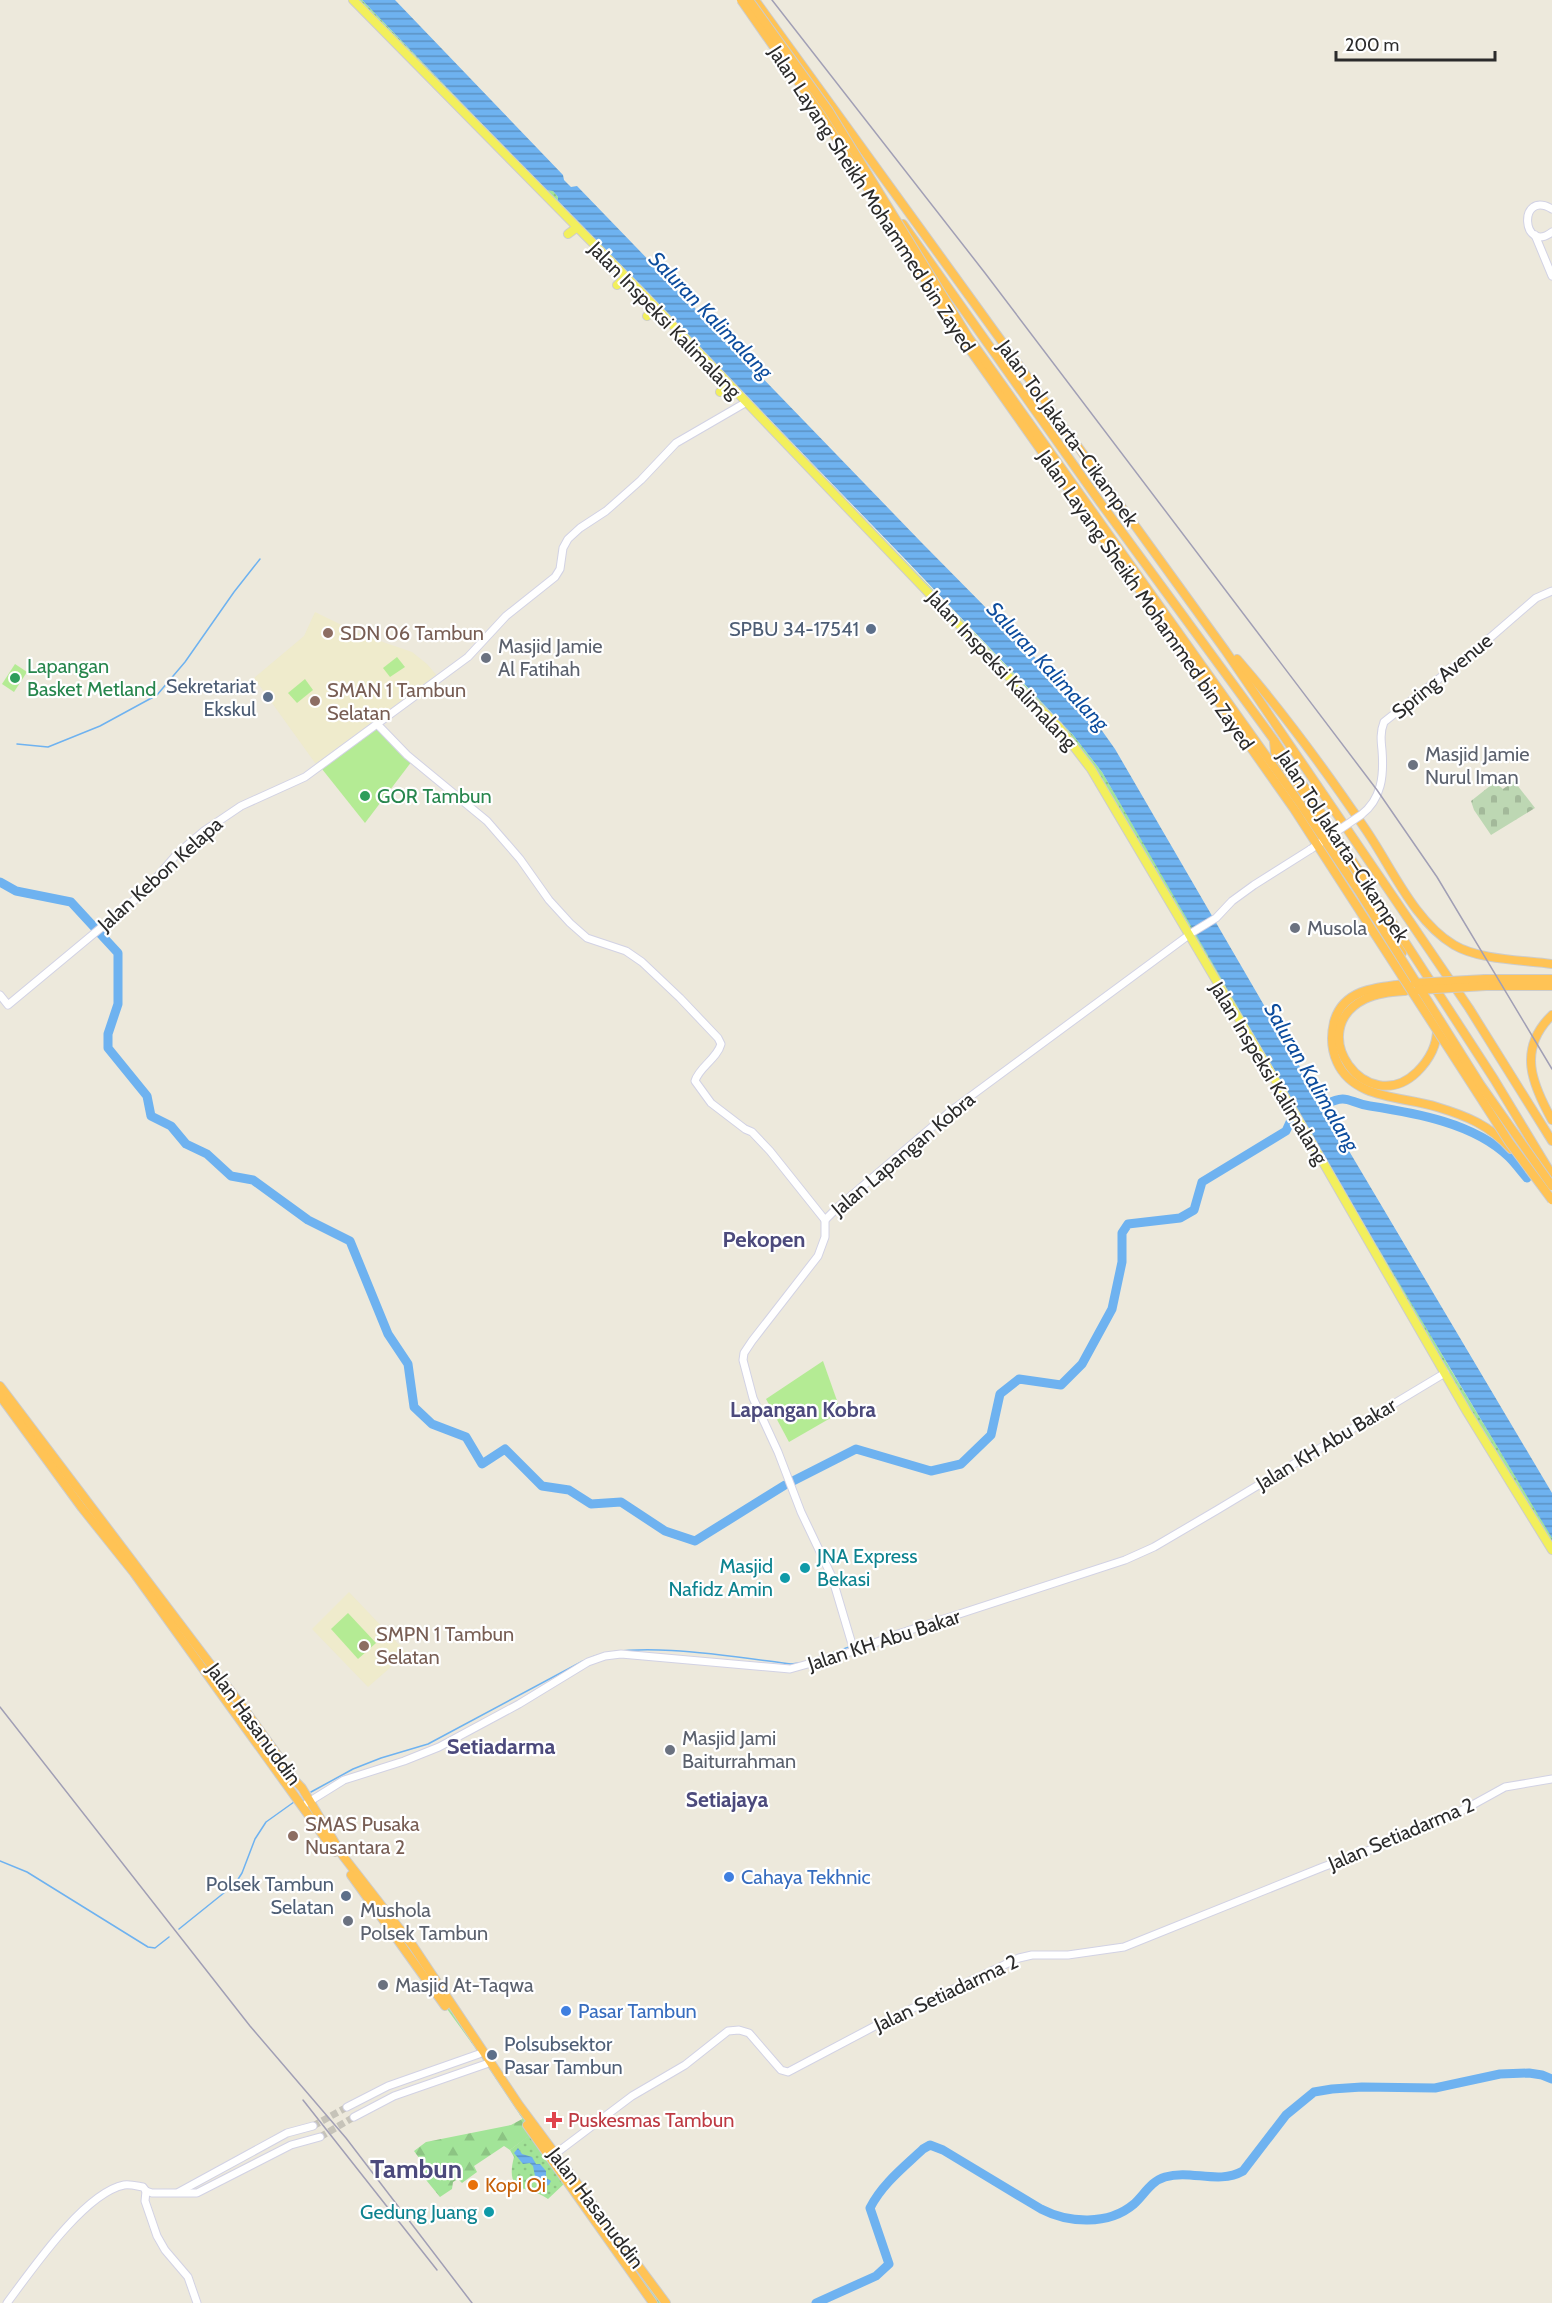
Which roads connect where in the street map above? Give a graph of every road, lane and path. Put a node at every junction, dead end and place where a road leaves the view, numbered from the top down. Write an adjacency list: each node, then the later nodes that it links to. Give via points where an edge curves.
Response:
1 (353, 0): 6 (main road, Jalan Inspeksi Kalimalang)
2 (741, 0): 21 (highway, Jalan Tol Jakarta–Cikampek); 35 (highway, Jalan Layang Sheikh Mohammed bin Zayed, bridge, via 828,125 963,340 1287,800)
3 (749, 0): 34 (highway, Jalan Layang Sheikh Mohammed bin Zayed, bridge, via 829,111 969,338 1301,806 1480,1084)
4 (755, 0): 19 (highway, Jalan Tol Jakarta–Cikampek)
5 (1552, 209): 9 (street, via 1540,206 1529,212 1527,225)
6 (576, 228): 7 (main road); 11 (main road, Jalan Inspeksi Kalimalang)
7 (568, 234)
8 (1552, 234): 9 (street)
9 (1535, 235): 10 (street)
10 (1552, 276)
11 (625, 278): 12 (main road); 13 (main road, Jalan Inspeksi Kalimalang)
12 (617, 285)
13 (656, 308): 14 (main road); 15 (main road, Jalan Inspeksi Kalimalang)
14 (647, 316)
15 (729, 384): 16 (main road); 17 (main road, Jalan Inspeksi Kalimalang)
16 (720, 392)
17 (745, 403): 20 (street, Jalan Kebon Kelapa, via 671,447 606,512 568,539 555,577 506,616 468,657); 23 (main road, Jalan Inspeksi Kalimalang, via 1058,726 1091,769)
18 (1552, 591): 22 (street, Spring Avenue, bridge, via 1536,598 1384,723 1381,785 1373,804)
19 (1225, 650): 24 (highway, via 1251,675 1322,766 1431,928 1457,947 1479,954); 32 (highway, Jalan Tol Jakarta–Cikampek, via 1469,1008)
20 (377, 724): 29 (street, Jalan Kebon Kelapa, via 305,777 234,810 204,831 177,854 144,892 8,1005); 36 (street, via 407,755 484,818 570,924 587,938 626,951 642,963 718,1038 720,1050 695,1081 711,1102 752,1132 770,1151)
21 (1274, 740): 28 (highway, via 1275,752 1392,936 1436,1016 1434,1049 1422,1067 1403,1082 1372,1083 1357,1076 1343,1058 1339,1043 1343,1021 1364,999); 33 (highway, Jalan Tol Jakarta–Cikampek)
22 (1311, 849): 23 (street, Jalan Lapangan Kobra, via 1254,885 1216,918)
23 (1191, 933): 36 (street, Jalan Lapangan Kobra, via 952,1110); 37 (main road, Jalan Inspeksi Kalimalang)
24 (1552, 964)
25 (1552, 979): 26 (highway)
26 (1486, 983): 27 (highway); 28 (highway, bridge)
27 (1552, 986)
28 (1405, 987): 35 (highway, via 1364,990 1345,1002 1331,1032 1340,1069 1368,1091 1435,1106 1488,1128 1519,1158)
29 (0, 994)
30 (1552, 1016): 31 (highway, via 1535,1039 1531,1060 1535,1087)
31 (1552, 1120)
32 (1552, 1141)
33 (1552, 1175)
34 (1552, 1186)
35 (1552, 1203)
36 (825, 1220): 41 (street, Jalan Lapangan Kobra, via 825,1238 818,1256 752,1341 743,1360 753,1398 832,1577)
37 (1445, 1373): 40 (main road, Jalan Inspeksi Kalimalang); 41 (street, Jalan KH Abu Bakar, via 1140,1554)
38 (0, 1386): 43 (highway, Jalan Hasanuddin, via 245,1710 285,1770 302,1788)
39 (0, 1396): 43 (highway, Jalan Hasanuddin)
40 (1552, 1550)
41 (854, 1651): 43 (street, Jalan KH Abu Bakar, via 790,1669 621,1654 605,1656 439,1747 353,1777)
42 (1552, 1779): 51 (street, Jalan Setiadarma 2, via 1505,1787 1409,1835 1124,1947 1019,1958 788,2072 781,2070 749,2033 728,2031)
43 (306, 1804): 44 (highway, Jalan Hasanuddin)
44 (401, 1938): 45 (highway, Jalan Hasanuddin); 51 (highway, Jalan Hasanuddin)
45 (479, 2054): 46 (highway, Jalan Hasanuddin); 47 (street, via 388,2086)
46 (486, 2064): 48 (street, via 394,2097); 56 (highway, Jalan Hasanuddin)
47 (347, 2107)
48 (354, 2117)
49 (313, 2126): 53 (street, via 287,2133)
50 (320, 2137): 53 (street, via 291,2145 197,2193)
51 (555, 2154): 57 (highway, Jalan Hasanuddin)
52 (146, 2191): 53 (street); 54 (street, via 143,2187 123,2186 95,2200 56,2239); 55 (street, via 145,2201 157,2236 188,2277)
53 (176, 2193)
54 (7, 2303)
55 (197, 2303)
56 (654, 2303)
57 (666, 2303)

